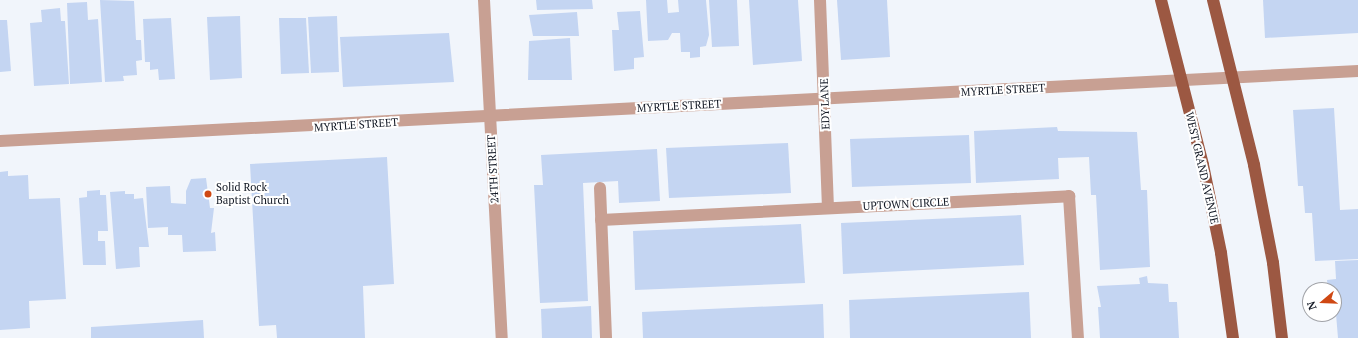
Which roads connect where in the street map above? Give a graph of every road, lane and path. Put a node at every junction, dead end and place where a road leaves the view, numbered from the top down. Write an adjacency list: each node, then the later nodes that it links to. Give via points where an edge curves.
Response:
1 (484, 0): 9 (street, 24TH STREET)
2 (820, 0): 8 (street, EDY LANE)
3 (1161, 0): 7 (main road, WEST GRAND AVENUE)
4 (1213, 0): 6 (main road)
5 (1358, 71): 6 (street, MYRTLE STREET)
6 (1232, 79): 7 (street, MYRTLE STREET); 18 (main road, via 1254,165 1273,263)
7 (1182, 80): 8 (street, MYRTLE STREET); 17 (main road, WEST GRAND AVENUE, via 1221,252)
8 (825, 98): 9 (street, MYRTLE STREET); 12 (street, EDY LANE)
9 (490, 116): 10 (street, MYRTLE STREET); 14 (street, 24TH STREET)
10 (0, 141)
11 (600, 188): 13 (street)
12 (828, 208): 13 (street, UPTOWN CIRCLE); 16 (street, UPTOWN CIRCLE, via 1069,196)
13 (601, 220): 15 (street)
14 (502, 338)
15 (606, 338)
16 (1078, 338)
17 (1233, 338)
18 (1282, 338)

